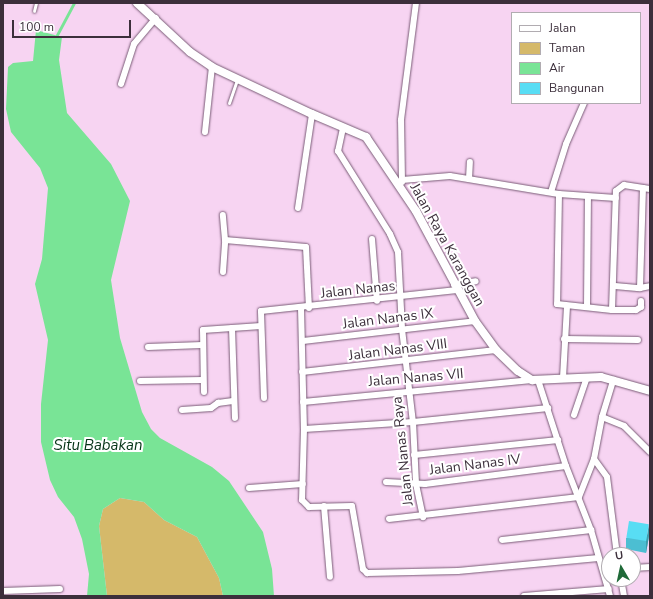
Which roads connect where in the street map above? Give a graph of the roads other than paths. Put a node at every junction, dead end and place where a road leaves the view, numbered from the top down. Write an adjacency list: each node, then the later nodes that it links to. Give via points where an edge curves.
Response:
1 (36, 3): 4 (lane)
2 (137, 3): 5 (street, Jalan Raya Karanggan)
3 (416, 3): 16 (street, via 401,120)
4 (34, 12)
5 (156, 18): 6 (street, Jalan Raya Karanggan, via 190,52); 8 (street, via 137,40)
6 (212, 67): 7 (street, Jalan Raya Karanggan); 13 (street)
7 (237, 80): 9 (lane); 11 (street, Jalan Raya Karanggan)
8 (121, 84)
9 (229, 103)
10 (584, 104): 20 (street, via 566,144)
11 (312, 114): 12 (street, Jalan Raya Karanggan); 24 (street)
12 (343, 128): 19 (street, Jalan Raya Karanggan, via 370,140); 34 (street, Jalan Nanas Raya, via 338,151 390,234 398,252)
13 (205, 132)
14 (470, 162): 15 (street)
15 (469, 179): 16 (street, via 450,176); 20 (street)
16 (402, 180): 19 (street)
17 (643, 188): 18 (street); 23 (street, via 621,186 616,191); 33 (street)
18 (650, 189)
19 (402, 190): 32 (street, Jalan Raya Karanggan)
20 (551, 192): 21 (street)
21 (559, 194): 22 (street); 37 (street, via 556,304)
22 (588, 197): 23 (street); 38 (street)
23 (616, 198): 30 (street)
24 (298, 208)
25 (223, 215): 27 (street)
26 (372, 239): 35 (street)
27 (225, 240): 28 (street); 40 (street, via 306,247)
28 (223, 272)
29 (476, 281): 32 (street, Jalan Nanas)
30 (614, 286): 33 (street); 41 (street)
31 (650, 286): 33 (street)
32 (456, 288): 34 (street, Jalan Nanas); 42 (street, Jalan Raya Karanggan)
33 (640, 288)
34 (400, 298): 35 (street, Jalan Nanas); 45 (street, Jalan Nanas Raya)
35 (377, 301): 40 (street, Jalan Nanas)
36 (641, 301): 41 (street, via 641,307 636,310)
37 (567, 306): 38 (street); 46 (street)
38 (587, 307): 41 (street)
39 (301, 308): 40 (street, Jalan Nanas); 43 (street, Jalan Nanas, via 261,311); 48 (street)
40 (309, 308)
41 (612, 310)
42 (475, 321): 45 (street, Jalan Nanas IX); 51 (street, Jalan Raya Karanggan)
43 (261, 326): 44 (street); 63 (street)
44 (232, 328): 49 (street, via 203,330); 64 (street)
45 (402, 329): 48 (street, Jalan Nanas IX); 52 (street, Jalan Nanas Raya)
46 (564, 339): 47 (street); 55 (street)
47 (638, 340)
48 (303, 341): 53 (street)
49 (202, 344): 50 (street); 56 (street)
50 (148, 347)
51 (496, 350): 52 (street, Jalan Nanas VIII); 57 (street, Jalan Raya Karanggan, via 518,371)
52 (405, 361): 53 (street, Jalan Nanas VIII); 60 (street, Jalan Nanas Raya)
53 (302, 372): 65 (street)
54 (587, 377): 55 (street); 58 (street); 68 (street)
55 (563, 378): 57 (street)
56 (203, 380): 59 (street); 62 (street)
57 (535, 380): 60 (street, Jalan Nanas VII); 66 (street)
58 (613, 380): 61 (street); 69 (street)
59 (140, 381)
60 (409, 391): 65 (street, Jalan Nanas VII); 71 (street, Jalan Nanas Raya)
61 (650, 391)
62 (204, 392)
63 (264, 398)
64 (233, 401): 67 (street, via 218,403 211,408); 70 (street)
65 (303, 402): 72 (street)
66 (548, 408): 71 (street); 73 (street)
67 (182, 410)
68 (574, 414)
69 (602, 417): 74 (street, via 624,426); 76 (street)
70 (235, 418)
71 (413, 422): 72 (street); 75 (street, Jalan Nanas Raya)
72 (304, 429): 79 (street)
73 (558, 440): 75 (street); 77 (street)
74 (650, 452)
75 (414, 455): 80 (street, Jalan Nanas Raya)
76 (594, 459): 82 (street); 88 (street, via 607,477)
77 (566, 466): 80 (street, Jalan Nanas IV); 82 (street)
78 (386, 482): 80 (street, Jalan Nanas IV)
79 (303, 484): 81 (street); 83 (street, via 304,504 309,507)
80 (416, 484): 84 (street, Jalan Nanas Raya)
81 (249, 488)
82 (579, 497): 84 (street, Jalan Nanas Raya); 86 (street)
83 (324, 506): 89 (street, via 350,505 354,508 363,569 367,573 377,575 458,571); 90 (street)
84 (423, 517): 85 (street)
85 (389, 519)
86 (591, 530): 87 (street); 89 (street)
87 (502, 540)
88 (616, 547)
89 (598, 558): 92 (street)
90 (330, 577)
91 (60, 589): 93 (street)
92 (609, 589): 94 (street); 95 (street)
93 (3, 591)
94 (524, 596)
95 (610, 596)

